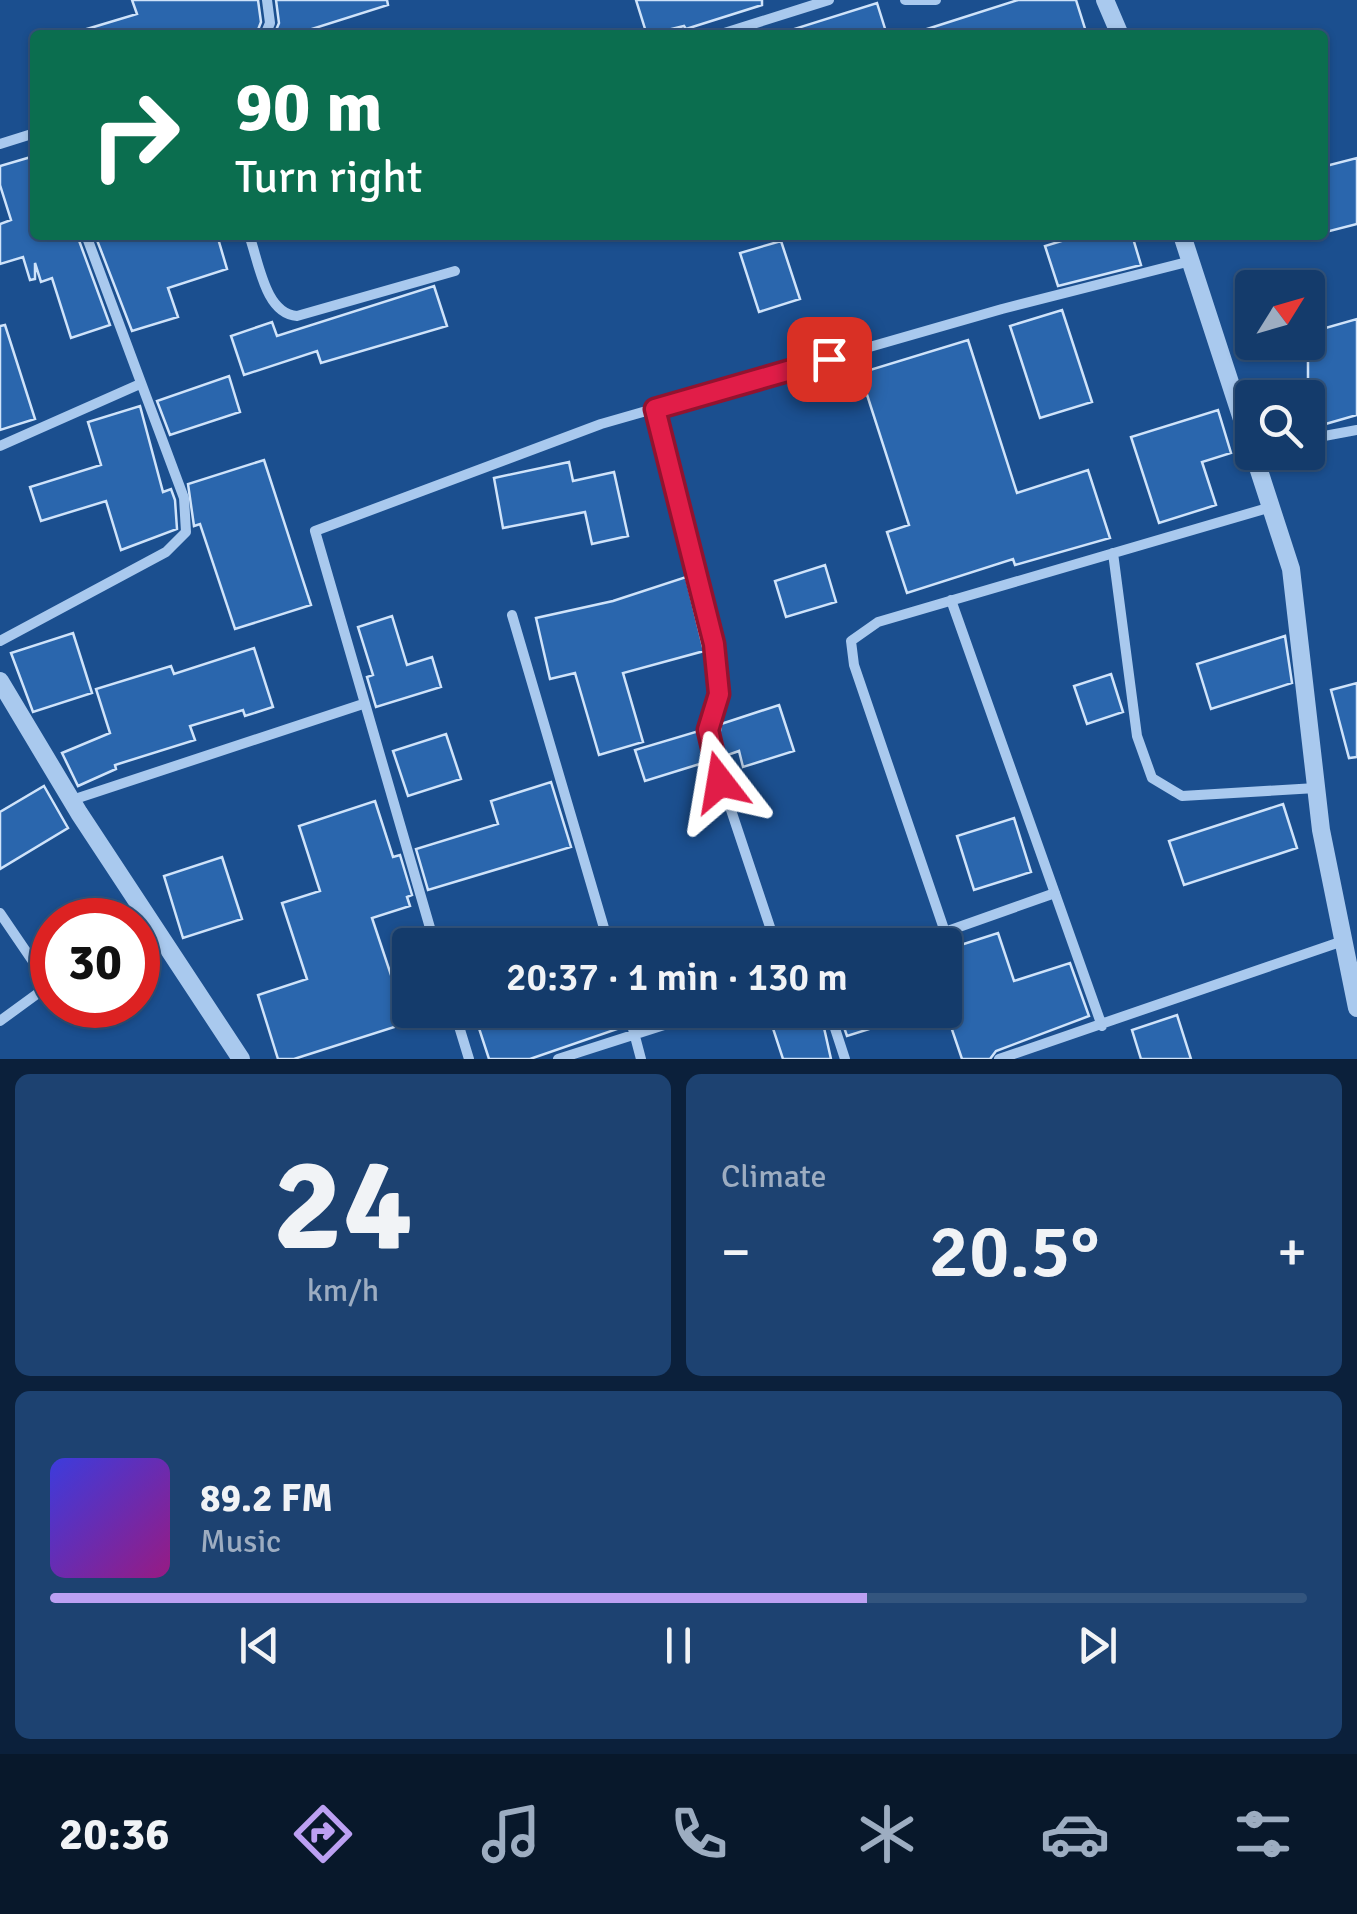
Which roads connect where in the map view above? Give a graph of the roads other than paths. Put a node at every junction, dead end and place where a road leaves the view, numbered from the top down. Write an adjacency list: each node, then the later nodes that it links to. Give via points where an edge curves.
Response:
1 (267, 0): 6 (street)
2 (829, 0): 7 (street)
3 (905, 0): 4 (street)
4 (936, 0)
5 (1105, 0): 8 (street)
6 (266, 30)
7 (734, 30)
8 (1118, 30)
9 (30, 135): 10 (street)
10 (0, 144)
11 (88, 240): 16 (street)
12 (251, 240): 15 (street, via 274,306 284,315)
13 (1184, 240): 14 (street)
14 (1191, 262): 17 (street); 18 (street)
15 (455, 271)
16 (140, 384): 21 (street); 27 (street, via 184,498 186,532 166,552)
17 (1235, 396)
18 (655, 409): 29 (street, via 532,446 315,531); 37 (street, via 714,644 719,694 708,744)
19 (1357, 430): 20 (street)
20 (1325, 436)
21 (0, 446)
22 (1259, 470): 23 (street)
23 (1271, 507): 24 (street); 30 (street, via 1291,569)
24 (1113, 553): 25 (street); 30 (street, via 1137,736 1152,778 1182,796)
25 (951, 600): 32 (street); 38 (street, via 878,622 851,641)
26 (512, 615): 36 (street)
27 (0, 641)
28 (0, 681): 31 (street)
29 (363, 704): 31 (street); 35 (street)
30 (1316, 788): 40 (street)
31 (72, 800): 33 (street)
32 (1055, 893): 39 (street); 46 (street)
33 (130, 898)
34 (0, 913): 42 (street)
35 (430, 928)
36 (603, 928)
37 (770, 928)
38 (944, 928)
39 (956, 928)
40 (1344, 941): 44 (street); 46 (street)
41 (160, 944): 52 (street)
42 (30, 955)
43 (30, 999): 45 (street)
44 (1357, 1008)
45 (0, 1021)
46 (1102, 1026): 57 (street)
47 (460, 1028): 53 (street)
48 (633, 1028): 51 (street)
49 (654, 1028): 51 (street)
50 (835, 1028): 56 (street)
51 (635, 1034): 54 (street); 55 (street)
52 (240, 1059)
53 (469, 1059)
54 (558, 1059)
55 (641, 1059)
56 (845, 1059)
57 (1000, 1059)

